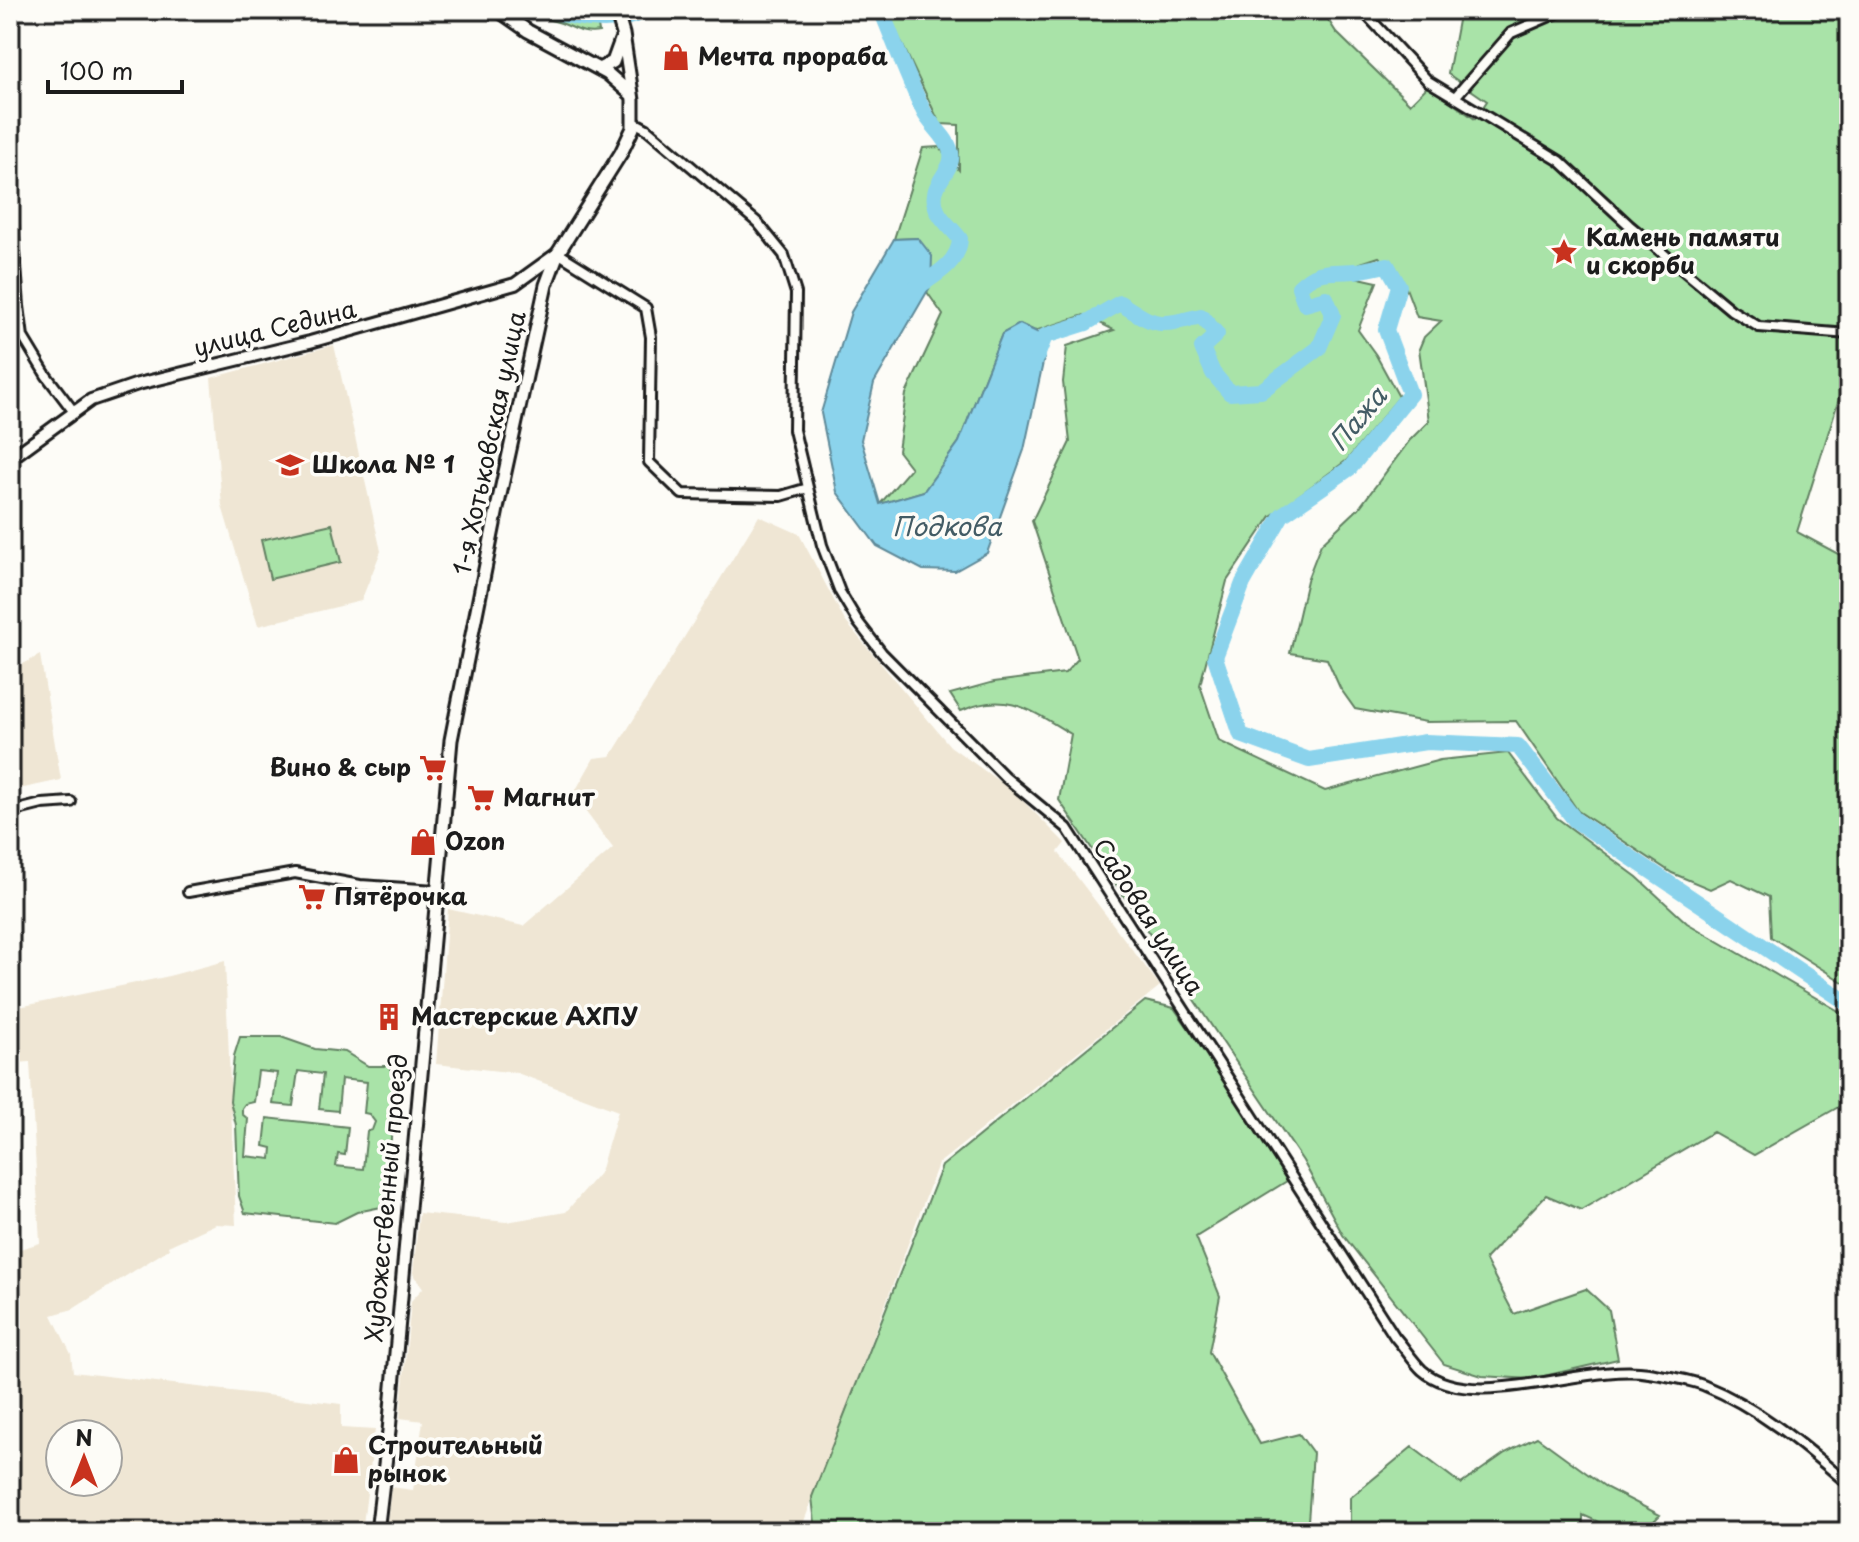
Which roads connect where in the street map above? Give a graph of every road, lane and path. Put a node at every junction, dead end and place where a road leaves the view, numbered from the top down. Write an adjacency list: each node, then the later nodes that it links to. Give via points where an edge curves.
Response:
1 (498, 10): 6 (main road)
2 (616, 10): 5 (main road, 1-я Хотьковская улица)
3 (1564, 10): 8 (street, via 1511,33)
4 (1363, 11): 8 (street, via 1428,81)
5 (623, 34): 6 (main road, via 613,62); 7 (main road, 1-я Хотьковская улица)
6 (599, 69): 7 (main road)
7 (632, 95): 9 (main road, 1-я Хотьковская улица)
8 (1455, 97): 12 (street, via 1560,161 1629,225 1749,321 1759,327)
9 (634, 122): 11 (main road, 1-я Хотьковская улица, via 621,153); 15 (street, Садовая улица, via 758,223 784,255 796,293 794,430)
10 (10, 182): 13 (street, via 23,337)
11 (558, 253): 13 (street, улица Седина, via 515,284 138,384 91,400); 15 (street, via 646,308 651,337 649,462 682,494 781,496); 18 (main road, 1-я Хотьковская улица, via 546,285 455,713)
12 (1849, 334)
13 (74, 412): 14 (street, улица Седина)
14 (10, 459)
15 (808, 488): 21 (street, Садовая улица, via 826,557 858,622 1005,777 1067,828 1395,1337 1423,1371 1454,1387 1483,1390 1595,1373 1646,1372 1702,1384 1769,1420)
16 (71, 802): 17 (street)
17 (10, 812)
18 (442, 820): 19 (main road, Художественный проезд)
19 (436, 890): 20 (street, via 360,885 295,873); 22 (main road, Художественный проезд)
20 (188, 892)
21 (1849, 1485)
22 (377, 1532)

